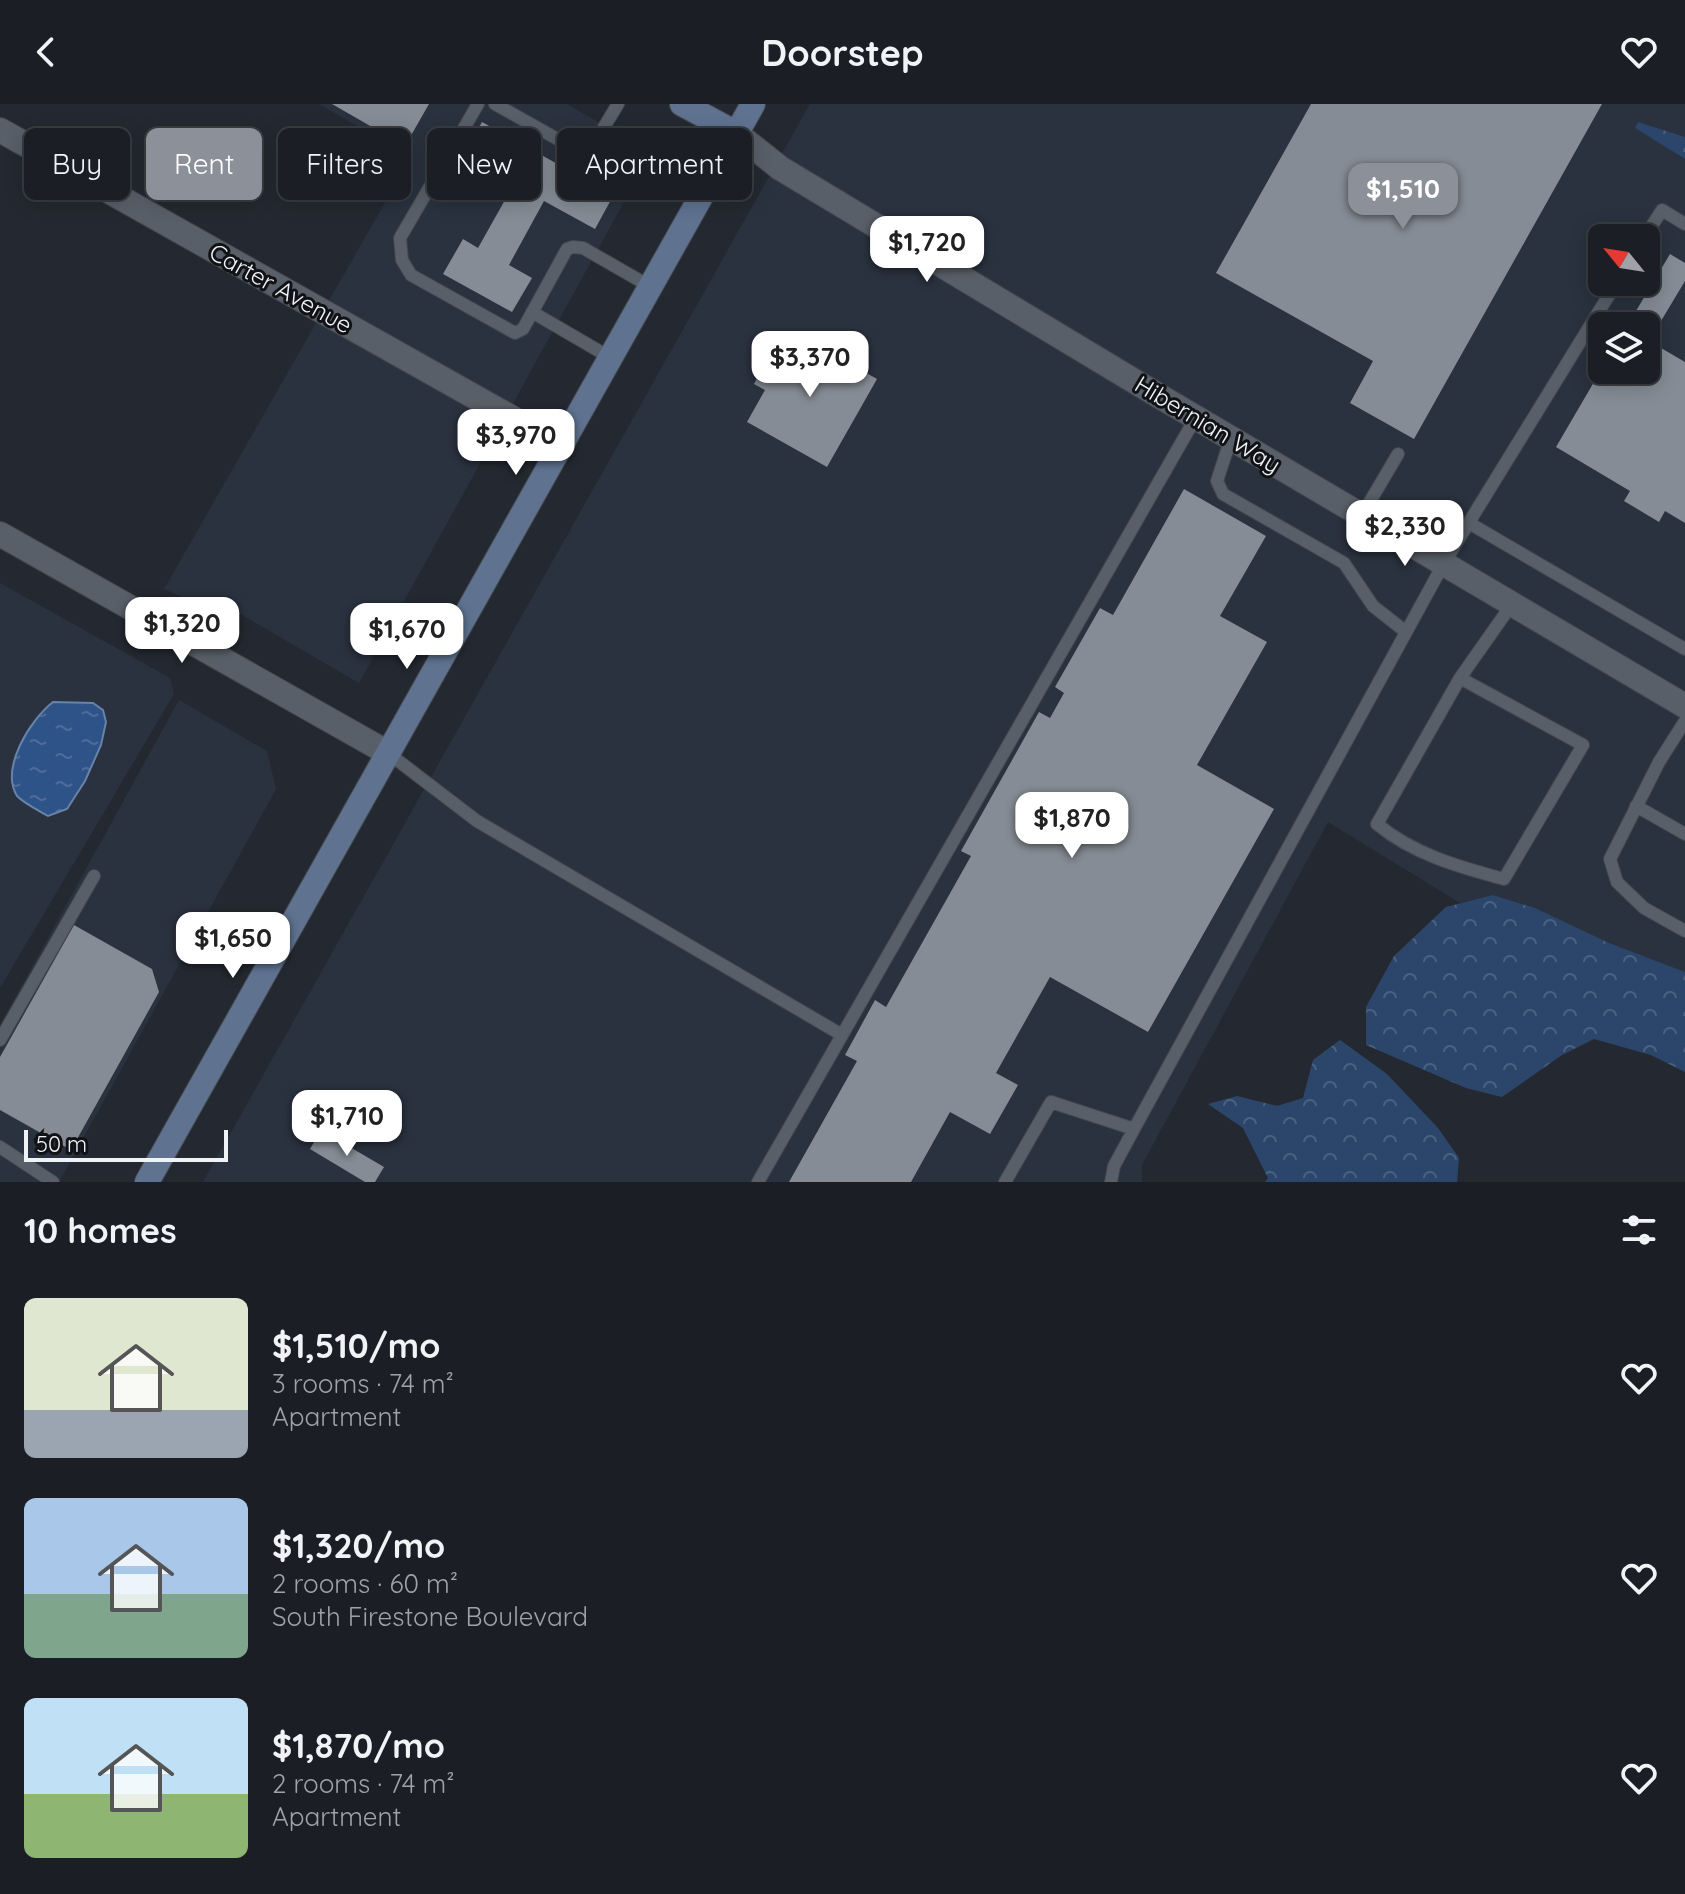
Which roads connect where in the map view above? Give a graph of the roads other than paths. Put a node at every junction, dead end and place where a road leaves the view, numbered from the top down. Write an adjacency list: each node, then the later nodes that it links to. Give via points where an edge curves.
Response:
1 (478, 104): 15 (lane, via 400,238 402,260 411,275 515,333)
2 (495, 104): 3 (lane, via 586,151)
3 (618, 104)
4 (682, 104): 6 (main road)
5 (753, 104): 7 (main road)
6 (727, 128)
7 (739, 128)
8 (0, 130): 19 (street, Carter Avenue)
9 (752, 146): 17 (street, Hibernian Way, via 780,168)
10 (699, 200): 13 (main road)
11 (1653, 224): 12 (lane, via 1662,210)
12 (1685, 224)
13 (651, 287): 15 (lane, via 573,247 567,249); 16 (main road)
14 (1608, 296): 22 (lane)
15 (532, 312): 16 (lane)
16 (611, 358): 19 (main road)
17 (1196, 417): 18 (street, Hibernian Way); 36 (lane)
18 (1231, 438): 21 (street, Hibernian Way); 26 (lane, via 1217,481 1223,494 1344,563 1373,606)
19 (562, 446): 31 (main road)
20 (1398, 454): 21 (lane)
21 (1362, 515): 24 (street, Hibernian Way)
22 (1469, 523): 24 (lane); 27 (lane)
23 (0, 534): 31 (street)
24 (1444, 563): 25 (street, Hibernian Way); 26 (lane)
25 (1512, 604): 28 (lane); 29 (street, Hibernian Way)
26 (1406, 632): 38 (lane)
27 (1685, 649)
28 (1460, 678): 28 (lane, via 1583,745 1504,879 1397,841 1377,824)
29 (1685, 706)
30 (1685, 721): 32 (lane)
31 (388, 753): 36 (lane, via 477,821); 41 (main road)
32 (1636, 806): 33 (lane); 35 (lane, via 1610,859 1617,882 1644,908)
33 (1685, 834)
34 (94, 876): 37 (lane)
35 (1685, 931)
36 (842, 1035): 42 (lane)
37 (0, 1040)
38 (1134, 1129): 43 (lane, via 1051,1102); 44 (lane)
39 (0, 1147): 40 (lane)
40 (53, 1182)
41 (147, 1182)
42 (758, 1182)
43 (1005, 1182)
44 (1111, 1182)

